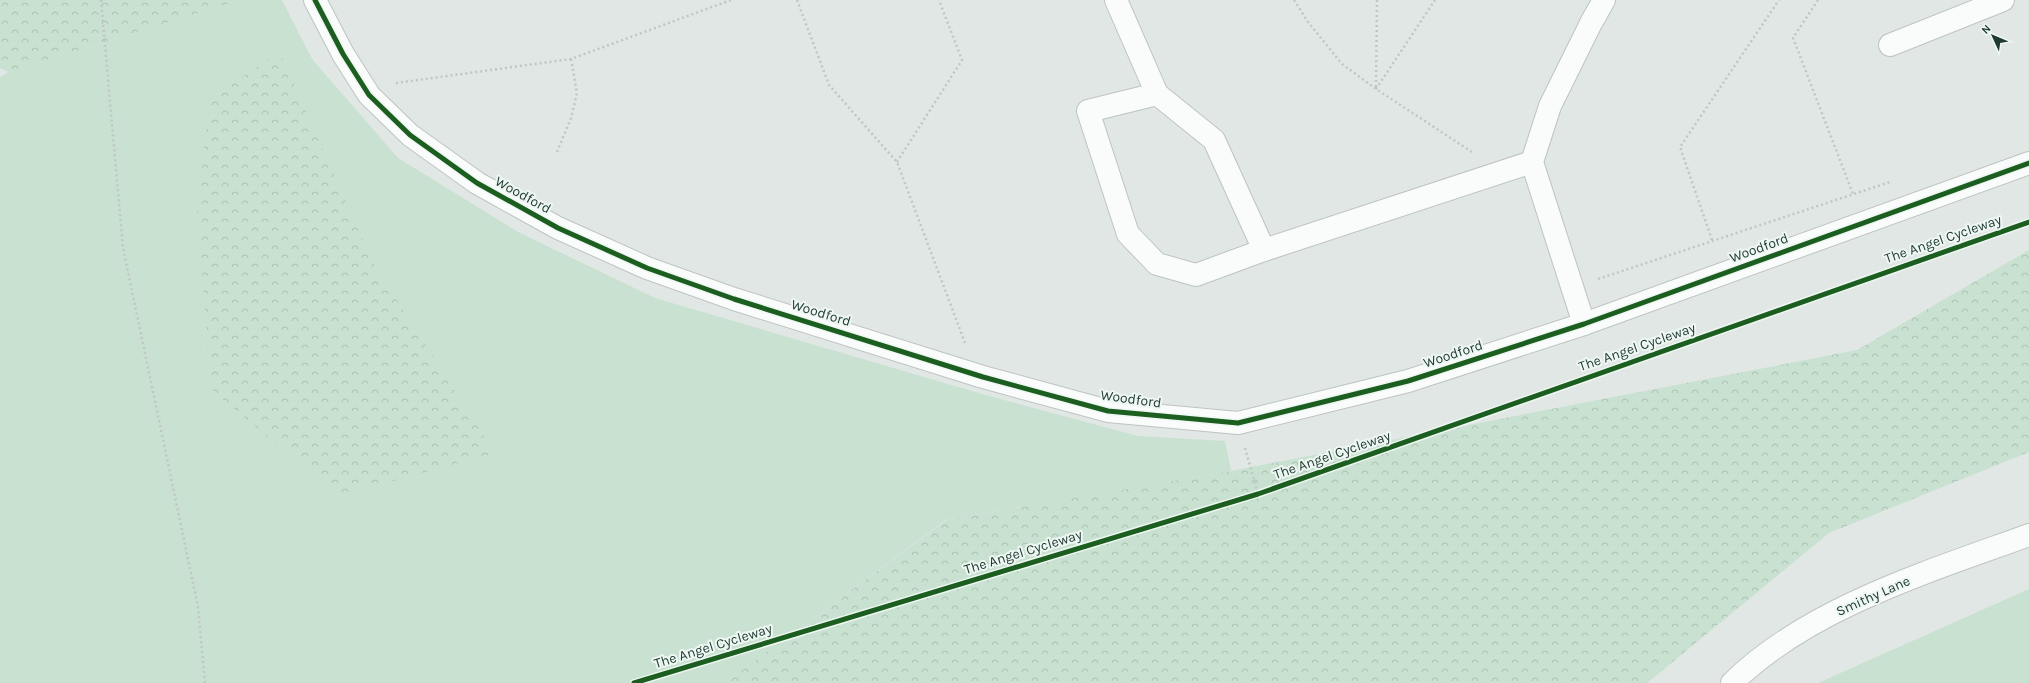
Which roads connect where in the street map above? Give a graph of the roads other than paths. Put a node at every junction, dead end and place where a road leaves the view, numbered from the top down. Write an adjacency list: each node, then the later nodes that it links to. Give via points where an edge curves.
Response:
1 (315, 0): 10 (street, Woodford, via 343,54 369,94 410,135 477,183 558,228 647,268 734,299 977,375 1108,411 1238,423 1408,382)
2 (1116, 0): 6 (street)
3 (1604, 0): 7 (street, via 1550,106)
4 (2003, 0): 5 (street)
5 (1890, 45)
6 (1157, 94): 9 (street, via 1214,140); 9 (street, via 1088,111 1128,234 1157,264 1196,275)
7 (1532, 162): 9 (street); 10 (street)
8 (2029, 163): 10 (street, Woodford)
9 (1264, 250)
10 (1584, 324)
11 (2029, 535): 12 (street, Smithy Lane, via 1895,585 1830,615 1797,633)
12 (1732, 683)

